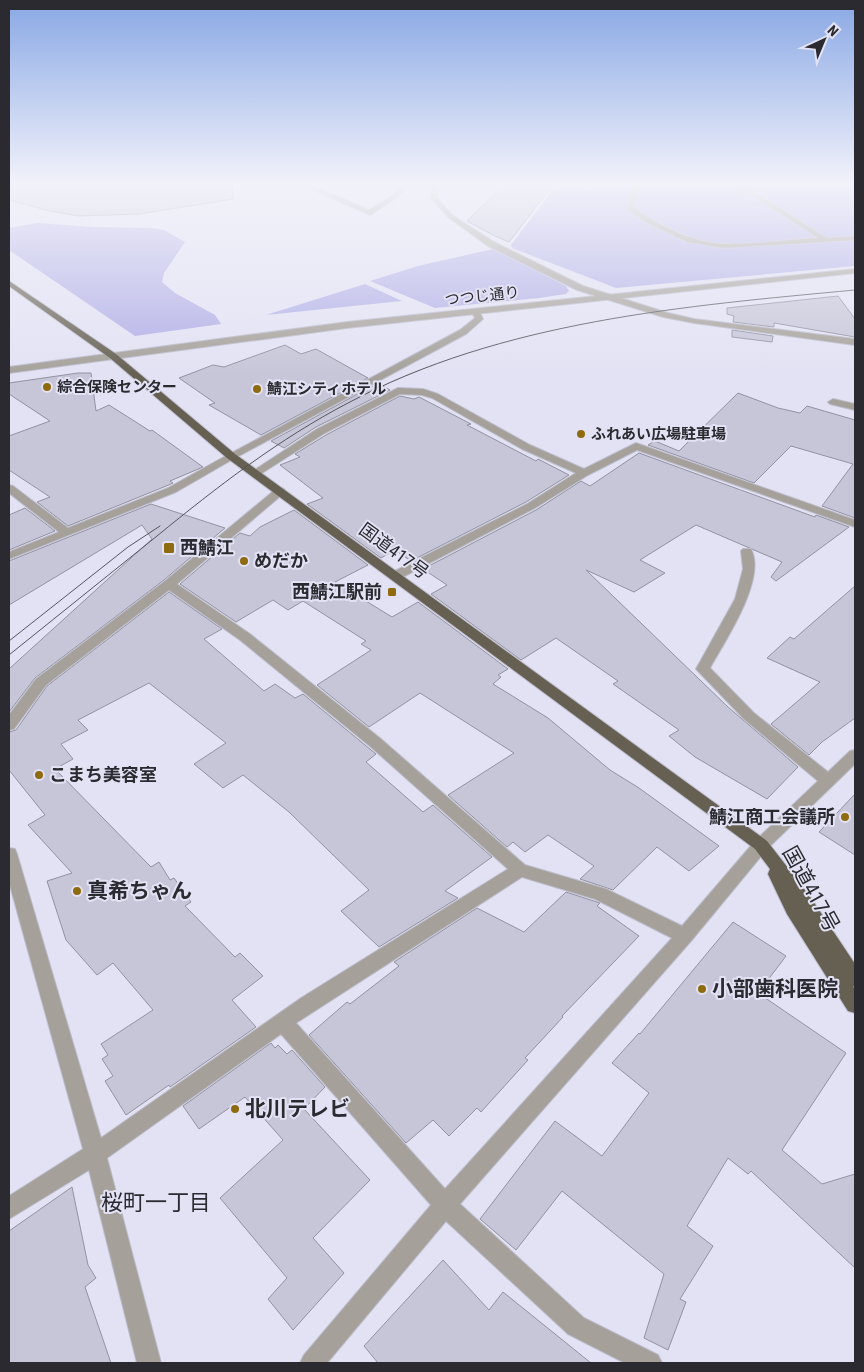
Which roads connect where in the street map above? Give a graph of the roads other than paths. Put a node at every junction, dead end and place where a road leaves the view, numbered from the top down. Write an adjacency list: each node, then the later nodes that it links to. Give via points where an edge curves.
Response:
1 (495, 246): 4 (street, via 580,288)
2 (855, 271): 4 (street, つつじ通り)
3 (9, 282): 7 (highway, 国道417号)
4 (606, 296): 5 (street, つつじ通り); 6 (street, via 694,322)
5 (475, 311): 7 (street, つつじ通り, via 348,324); 11 (street, via 479,319 463,332)
6 (855, 342)
7 (112, 356): 8 (street, つつじ通り); 11 (highway, 国道417号)
8 (9, 370)
9 (833, 402): 10 (street)
10 (855, 406)
11 (231, 456): 12 (highway, 国道417号); 17 (street, via 172,490)
12 (255, 474): 13 (street, via 321,431 398,391 410,390 435,396 526,447); 15 (highway, 国道417号)
13 (584, 474): 16 (street, via 636,446); 20 (street, via 514,515)
14 (9, 488): 17 (street)
15 (280, 491): 20 (highway, 国道417号); 21 (street)
16 (855, 524)
17 (66, 532): 19 (street)
18 (747, 551): 24 (street, via 749,569 741,600 703,669 749,716)
19 (9, 556)
20 (395, 576): 25 (highway, 国道417号)
21 (169, 584): 22 (street, via 41,682); 27 (street, via 246,638 368,737)
22 (9, 725)
23 (855, 755): 24 (street)
24 (827, 780): 25 (street)
25 (761, 844): 28 (street); 29 (highway, 国道417号); 30 (highway, 国道417号, via 792,909)
26 (9, 854): 32 (street)
27 (520, 870): 28 (street, via 600,894); 31 (street)
28 (685, 936): 33 (street)
29 (855, 979)
30 (855, 1005)
31 (282, 1023): 32 (street); 33 (street)
32 (95, 1154): 34 (street); 35 (street)
33 (445, 1205): 36 (street); 37 (street, via 576,1326)
34 (9, 1208)
35 (149, 1363)
36 (312, 1363)
37 (650, 1363)

